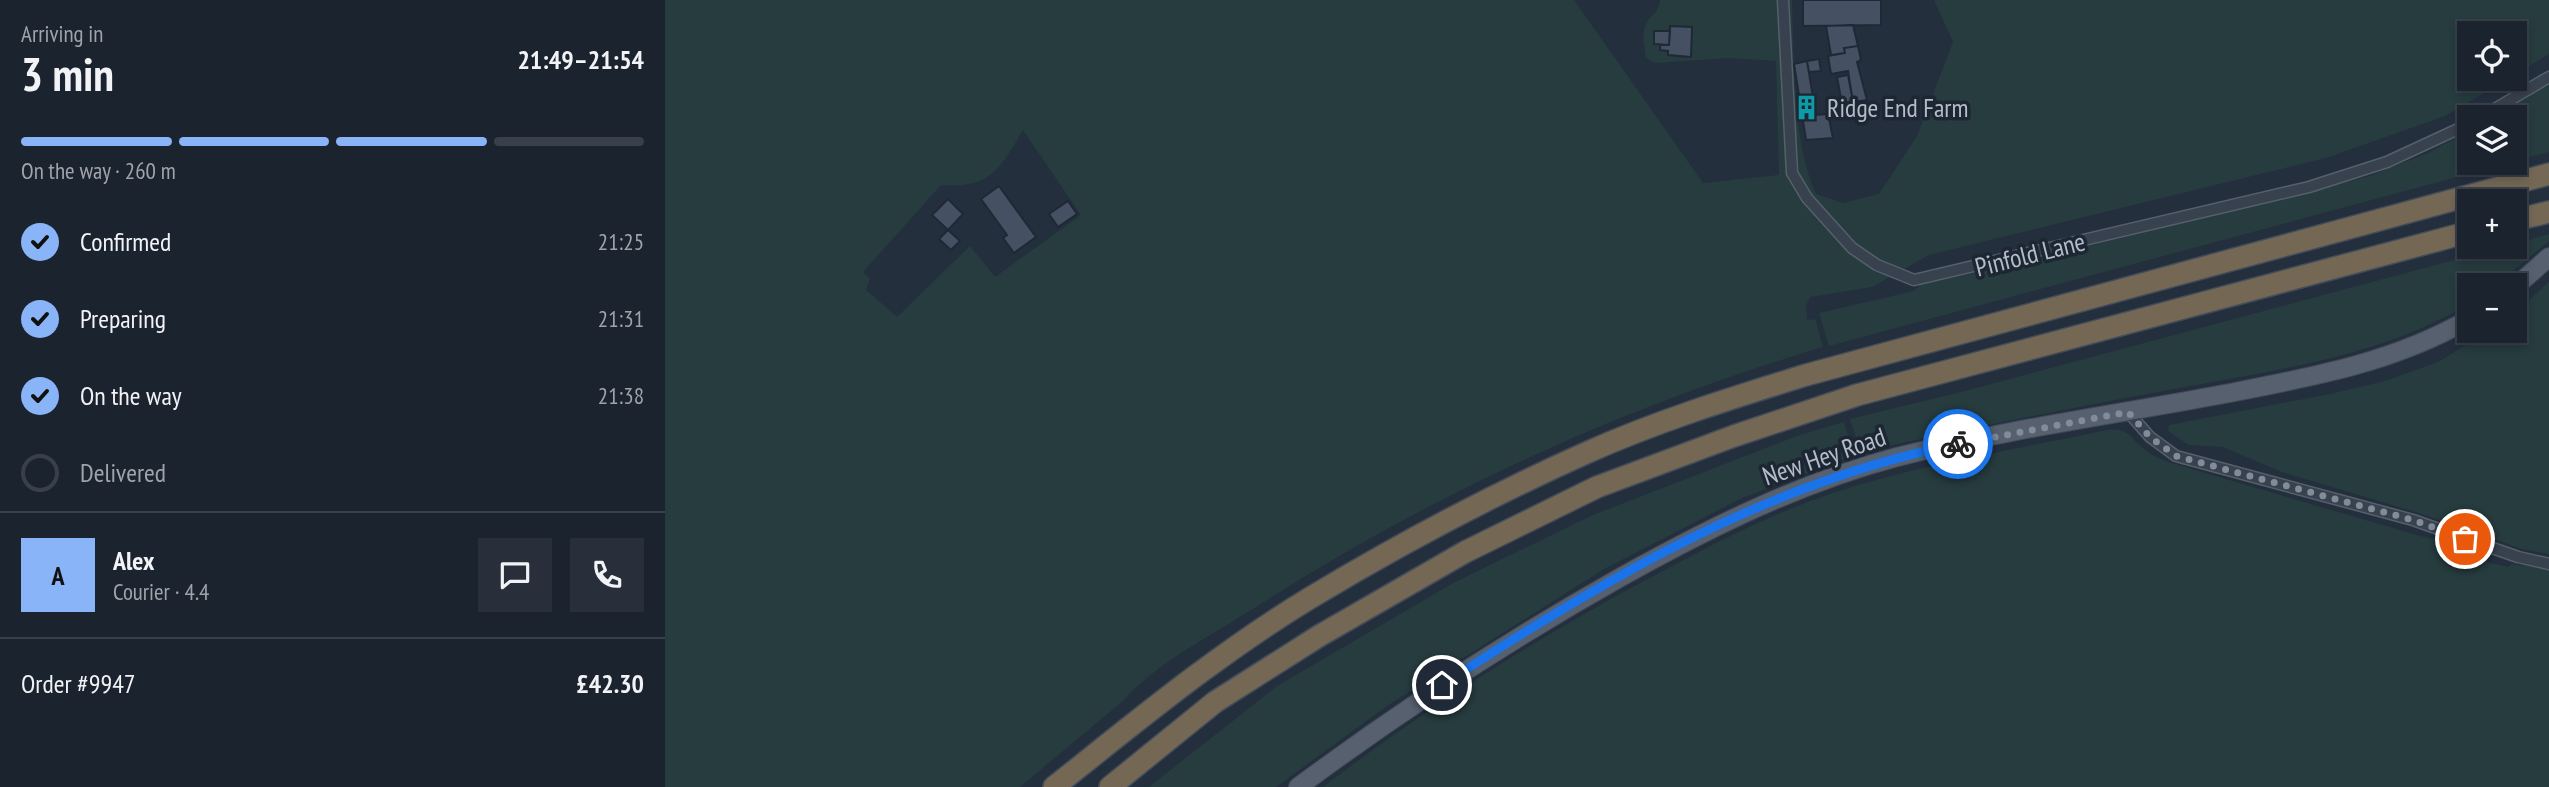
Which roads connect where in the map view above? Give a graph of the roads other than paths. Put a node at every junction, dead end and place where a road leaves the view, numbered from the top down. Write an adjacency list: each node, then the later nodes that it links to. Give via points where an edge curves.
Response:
1 (1783, 0): 4 (street, Pinfold Lane, via 1792,173 1807,198 1852,248 1877,265 1914,280 2309,187 2387,162)
2 (2549, 77): 3 (street)
3 (2501, 105)
4 (2457, 130)
5 (2549, 174): 14 (highway, via 1806,375 1707,406 1587,453 1456,517 1309,598 1187,681)
6 (2549, 212): 7 (highway)
7 (2527, 217)
8 (2457, 235): 15 (highway, via 1857,395 1597,487 1465,552 1319,636 1215,702)
9 (2549, 257): 10 (main road)
10 (2527, 276)
11 (2457, 325): 12 (main road, New Hey Road, via 2406,351 2364,365)
12 (2128, 412): 13 (street, via 2150,437 2176,456 2413,520); 16 (main road, New Hey Road, via 1893,458 1752,508 1524,633 1400,713)
13 (2549, 564)
14 (1054, 787)
15 (1110, 787)
16 (1298, 787)

